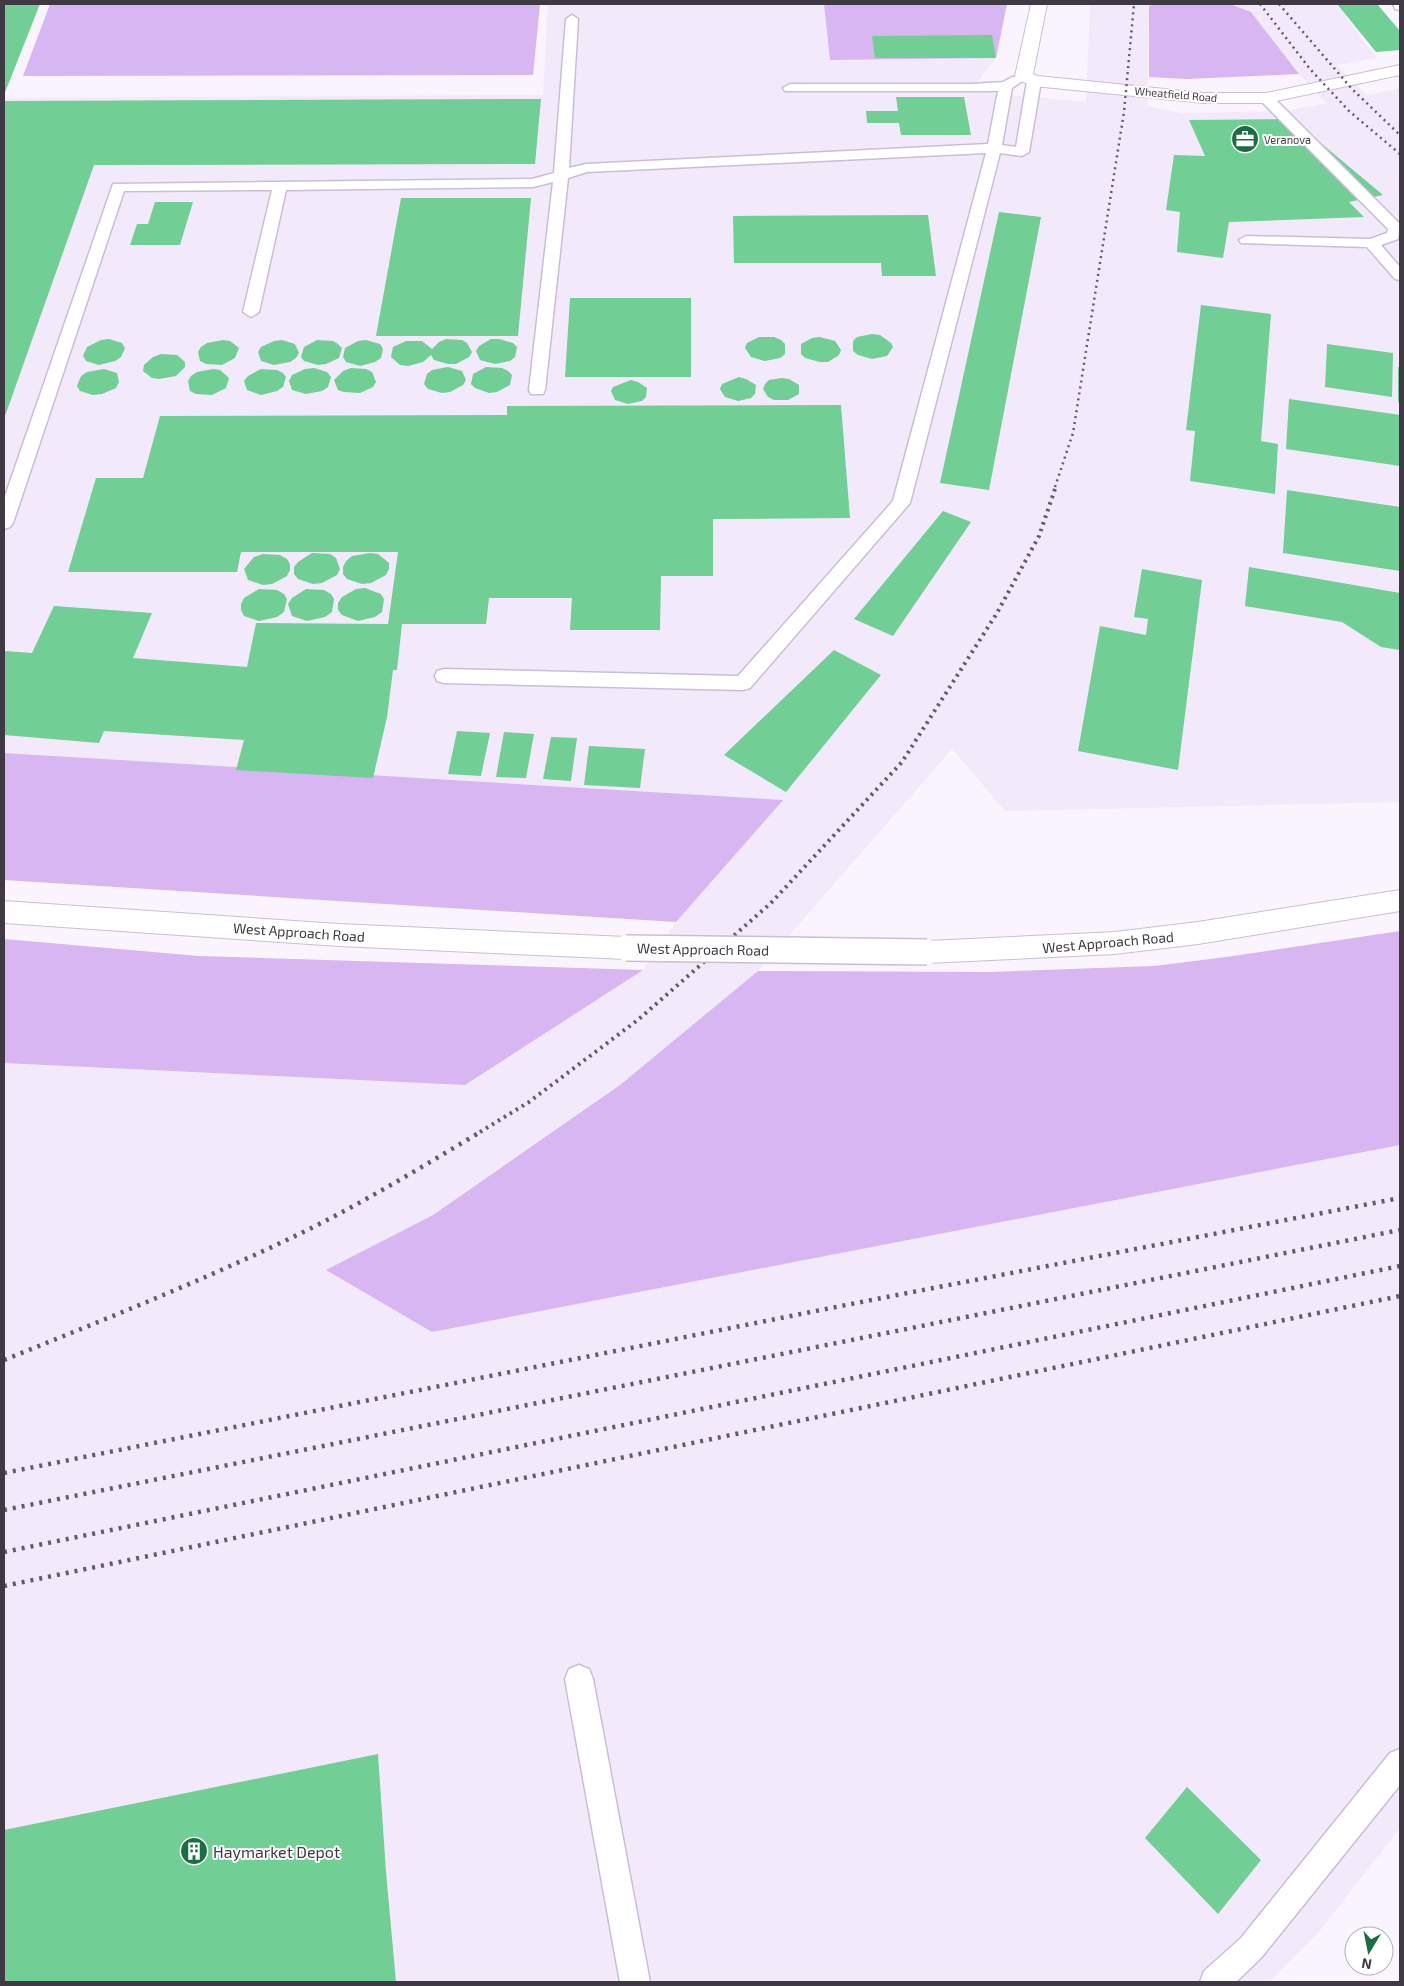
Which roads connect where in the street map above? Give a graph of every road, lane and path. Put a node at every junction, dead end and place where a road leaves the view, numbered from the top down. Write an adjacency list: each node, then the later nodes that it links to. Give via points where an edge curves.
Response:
1 (1039, 4): 4 (street)
2 (572, 19): 9 (lane)
3 (1400, 70): 7 (street, Wheatfield Road)
4 (1029, 79): 5 (lane); 7 (street, Wheatfield Road, via 1204,98); 8 (lane, via 1022,152)
5 (1006, 86): 6 (lane); 8 (lane)
6 (790, 88)
7 (1266, 98): 12 (lane, via 1396,228 1393,236)
8 (994, 148): 9 (lane, via 586,168); 17 (lane, via 902,502 743,683)
9 (561, 175): 10 (lane, via 533,183); 15 (lane)
10 (280, 185): 14 (lane); 16 (lane, via 118,187)
11 (1246, 240): 12 (lane)
12 (1371, 243): 13 (lane)
13 (1400, 276)
14 (251, 312)
15 (537, 390)
16 (4, 523)
17 (444, 676)
18 (1400, 900): 19 (street, West Approach Road, bridge, via 1207,932 1115,943 927,952 626,948 339,935)
19 (4, 912)
20 (579, 1679): 22 (lane)
21 (1400, 1763): 23 (lane, via 1251,1948)
22 (635, 1982)
23 (1214, 1982)

